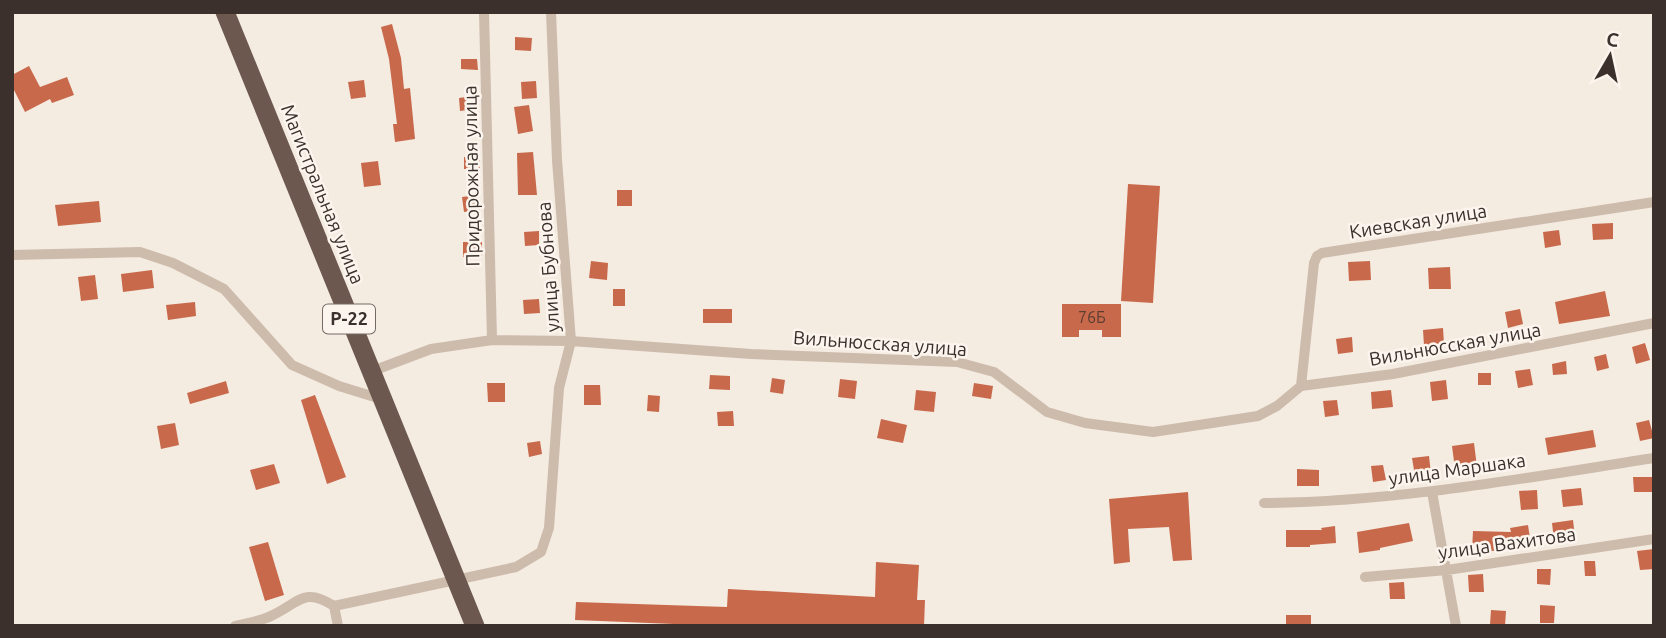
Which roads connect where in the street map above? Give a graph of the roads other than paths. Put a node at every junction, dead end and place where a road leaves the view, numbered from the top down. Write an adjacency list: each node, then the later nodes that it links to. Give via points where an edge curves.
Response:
1 (225, 12): 9 (highway, Магистральная улица / Р-22)
2 (484, 12): 7 (street, Придорожная улица)
3 (551, 12): 8 (street, улица Бубнова)
4 (1654, 202): 10 (street, Киевская улица, via 1322,253 1314,263)
5 (12, 255): 11 (street, via 140,252 173,263 224,289 292,365)
6 (1654, 323): 10 (street, Вильнюсская улица, via 1393,374)
7 (492, 340): 8 (street, Вильнюсская улица); 9 (street, Вильнюсская улица, via 431,349)
8 (571, 341): 10 (street, Вильнюсская улица, via 957,362 993,372 1047,412 1085,423 1153,432 1258,416); 18 (street, улица Бубнова, via 559,388 549,528 541,552 516,567)
9 (370, 372): 11 (highway, Магистральная улица / Р-22)
10 (1301, 386)
11 (381, 399): 18 (highway, Магистральная улица / Р-22)
12 (1654, 458): 13 (street, улица Маршака)
13 (1432, 492): 14 (street, улица Маршака); 16 (street)
14 (1264, 503)
15 (1654, 538): 16 (street, улица Вахитова)
16 (1447, 570): 17 (street, улица Вахитова); 23 (street)
17 (1364, 577)
18 (456, 581): 19 (street, улица Бубнова); 22 (highway, Магистральная улица / Р-22)
19 (334, 606): 20 (street, via 320,598 304,598 270,617); 21 (street)
20 (235, 626)
21 (338, 626)
22 (475, 626)
23 (1456, 626)

